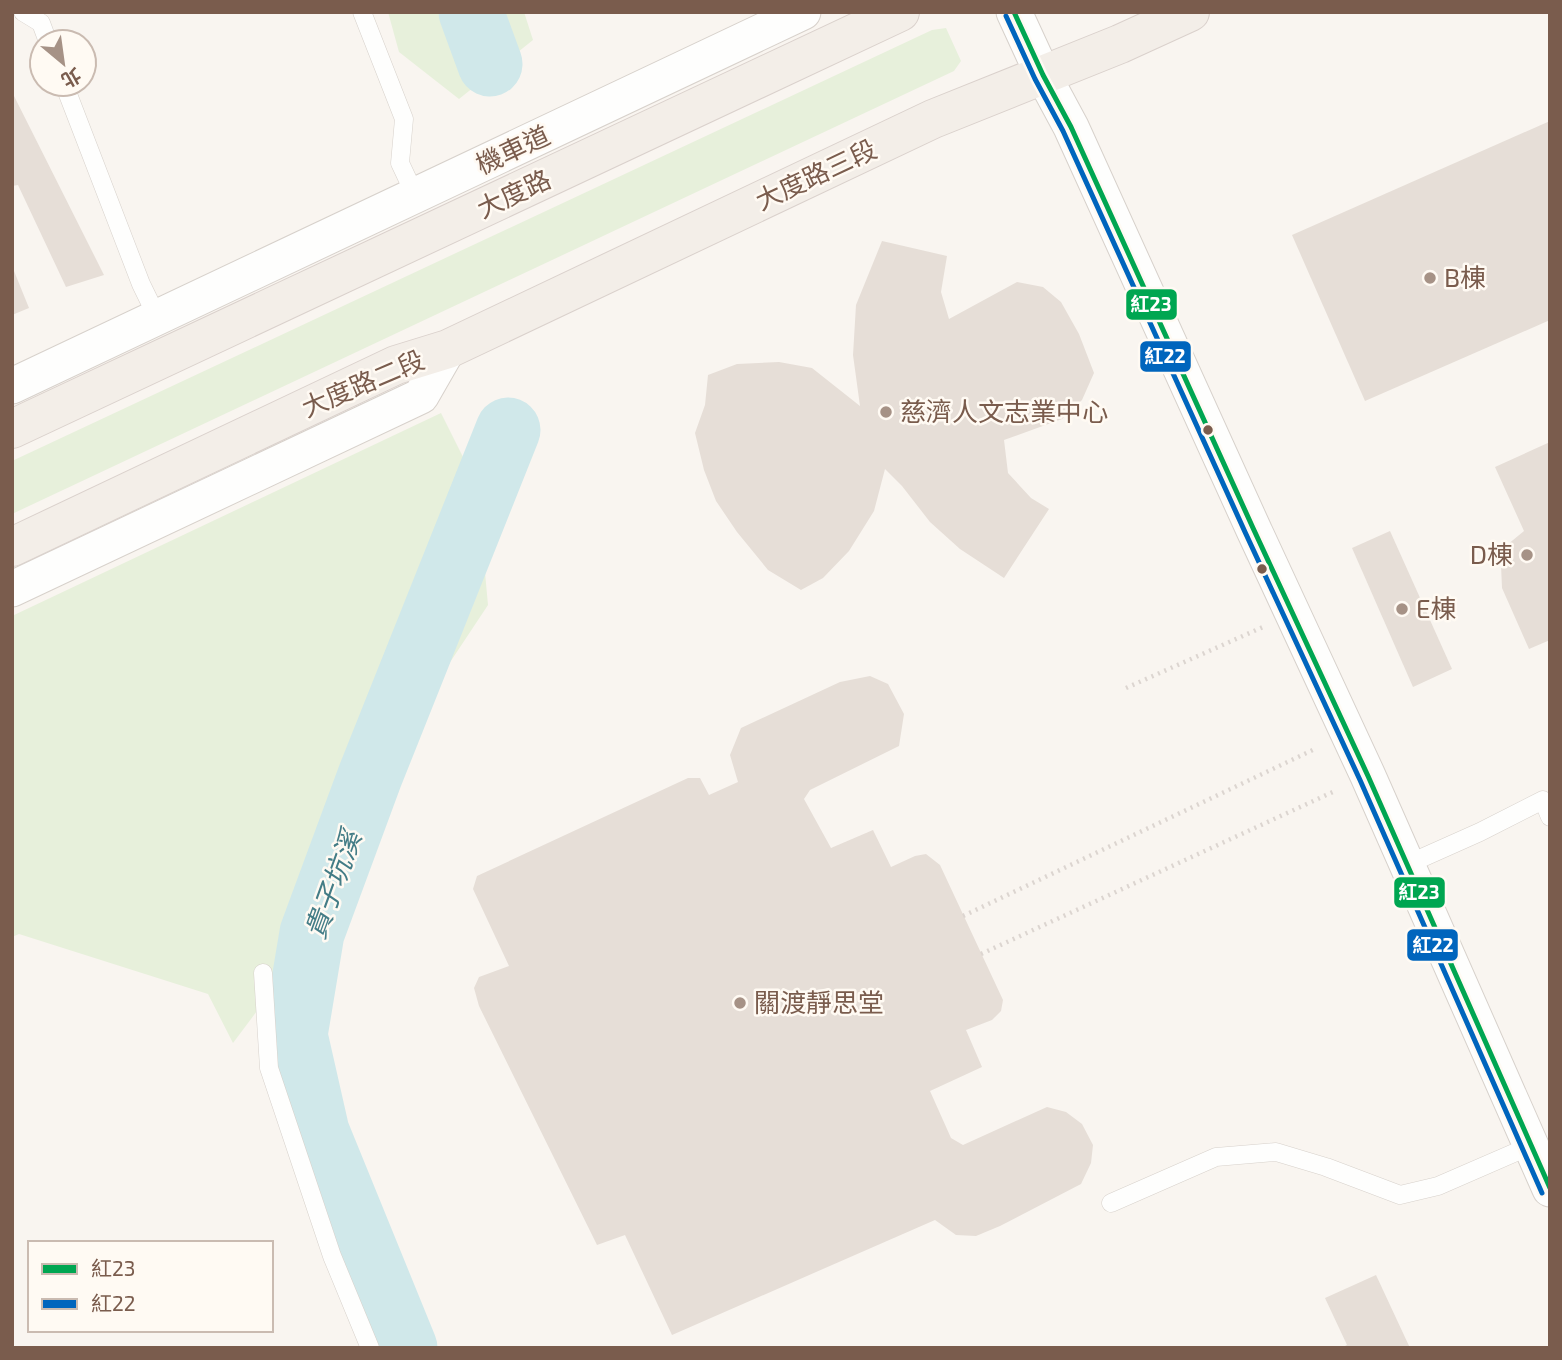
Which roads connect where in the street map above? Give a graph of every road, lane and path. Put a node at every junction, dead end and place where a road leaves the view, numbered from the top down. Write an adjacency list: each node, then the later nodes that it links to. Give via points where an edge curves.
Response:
1 (23, 12): 7 (lane)
2 (362, 12): 10 (lane, via 404,119 400,163)
3 (803, 12): 10 (street, 機車道)
4 (900, 12): 11 (main road, 大度路, via 436,230)
5 (1014, 12): 8 (street)
6 (1190, 12): 8 (main road, 大度路三段)
7 (43, 28)
8 (1044, 75): 12 (main road, 大度路三段, via 933,119); 17 (street)
9 (69, 98): 11 (lane, via 141,284)
10 (428, 189): 11 (street)
11 (166, 335): 13 (street); 14 (main road)
12 (448, 349): 15 (main road, 大度路二段, via 396,365); 16 (street, 大度路二段, via 421,396)
13 (12, 386)
14 (12, 429)
15 (12, 547)
16 (12, 589)
17 (1292, 614): 18 (path); 19 (street)
18 (1126, 688)
19 (1347, 734): 20 (street); 23 (path)
20 (1368, 776): 22 (street); 24 (path)
21 (1550, 817): 22 (lane, via 1543,800)
22 (1406, 865): 26 (street)
23 (963, 916)
24 (981, 954)
25 (263, 973): 29 (lane, via 269,1068 332,1256)
26 (1530, 1146): 27 (street); 28 (lane, via 1437,1186 1400,1195 1276,1152 1216,1157)
27 (1550, 1189)
28 (1111, 1203)
29 (370, 1348)

